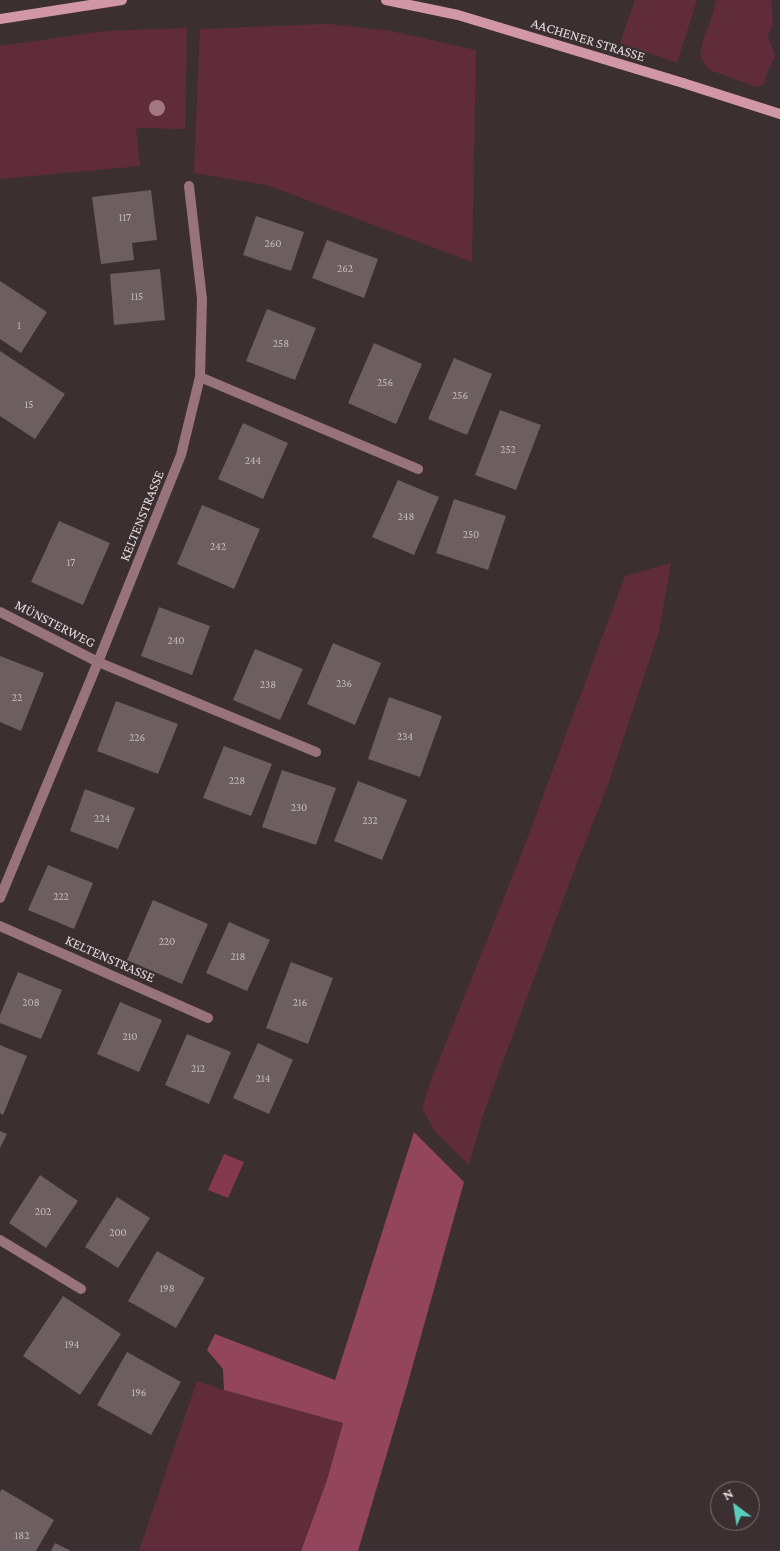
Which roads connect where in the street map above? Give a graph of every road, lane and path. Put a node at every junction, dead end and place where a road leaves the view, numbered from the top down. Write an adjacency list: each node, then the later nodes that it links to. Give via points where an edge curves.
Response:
1 (122, 0): 3 (main road)
2 (386, 0): 4 (main road, AACHENER STRASSE, via 458,16)
3 (0, 19)
4 (780, 114)
5 (189, 186): 6 (street, KELTENSTRASSE, via 202,300)
6 (200, 377): 7 (street); 9 (street, KELTENSTRASSE, via 181,455)
7 (418, 469)
8 (0, 612): 9 (street, MÜNSTERWEG)
9 (98, 662): 10 (street); 11 (street, KELTENSTRASSE)
10 (316, 752)
11 (0, 898)
12 (0, 926): 13 (street, KELTENSTRASSE)
13 (208, 1018)
14 (0, 1240): 15 (street)
15 (81, 1289)

